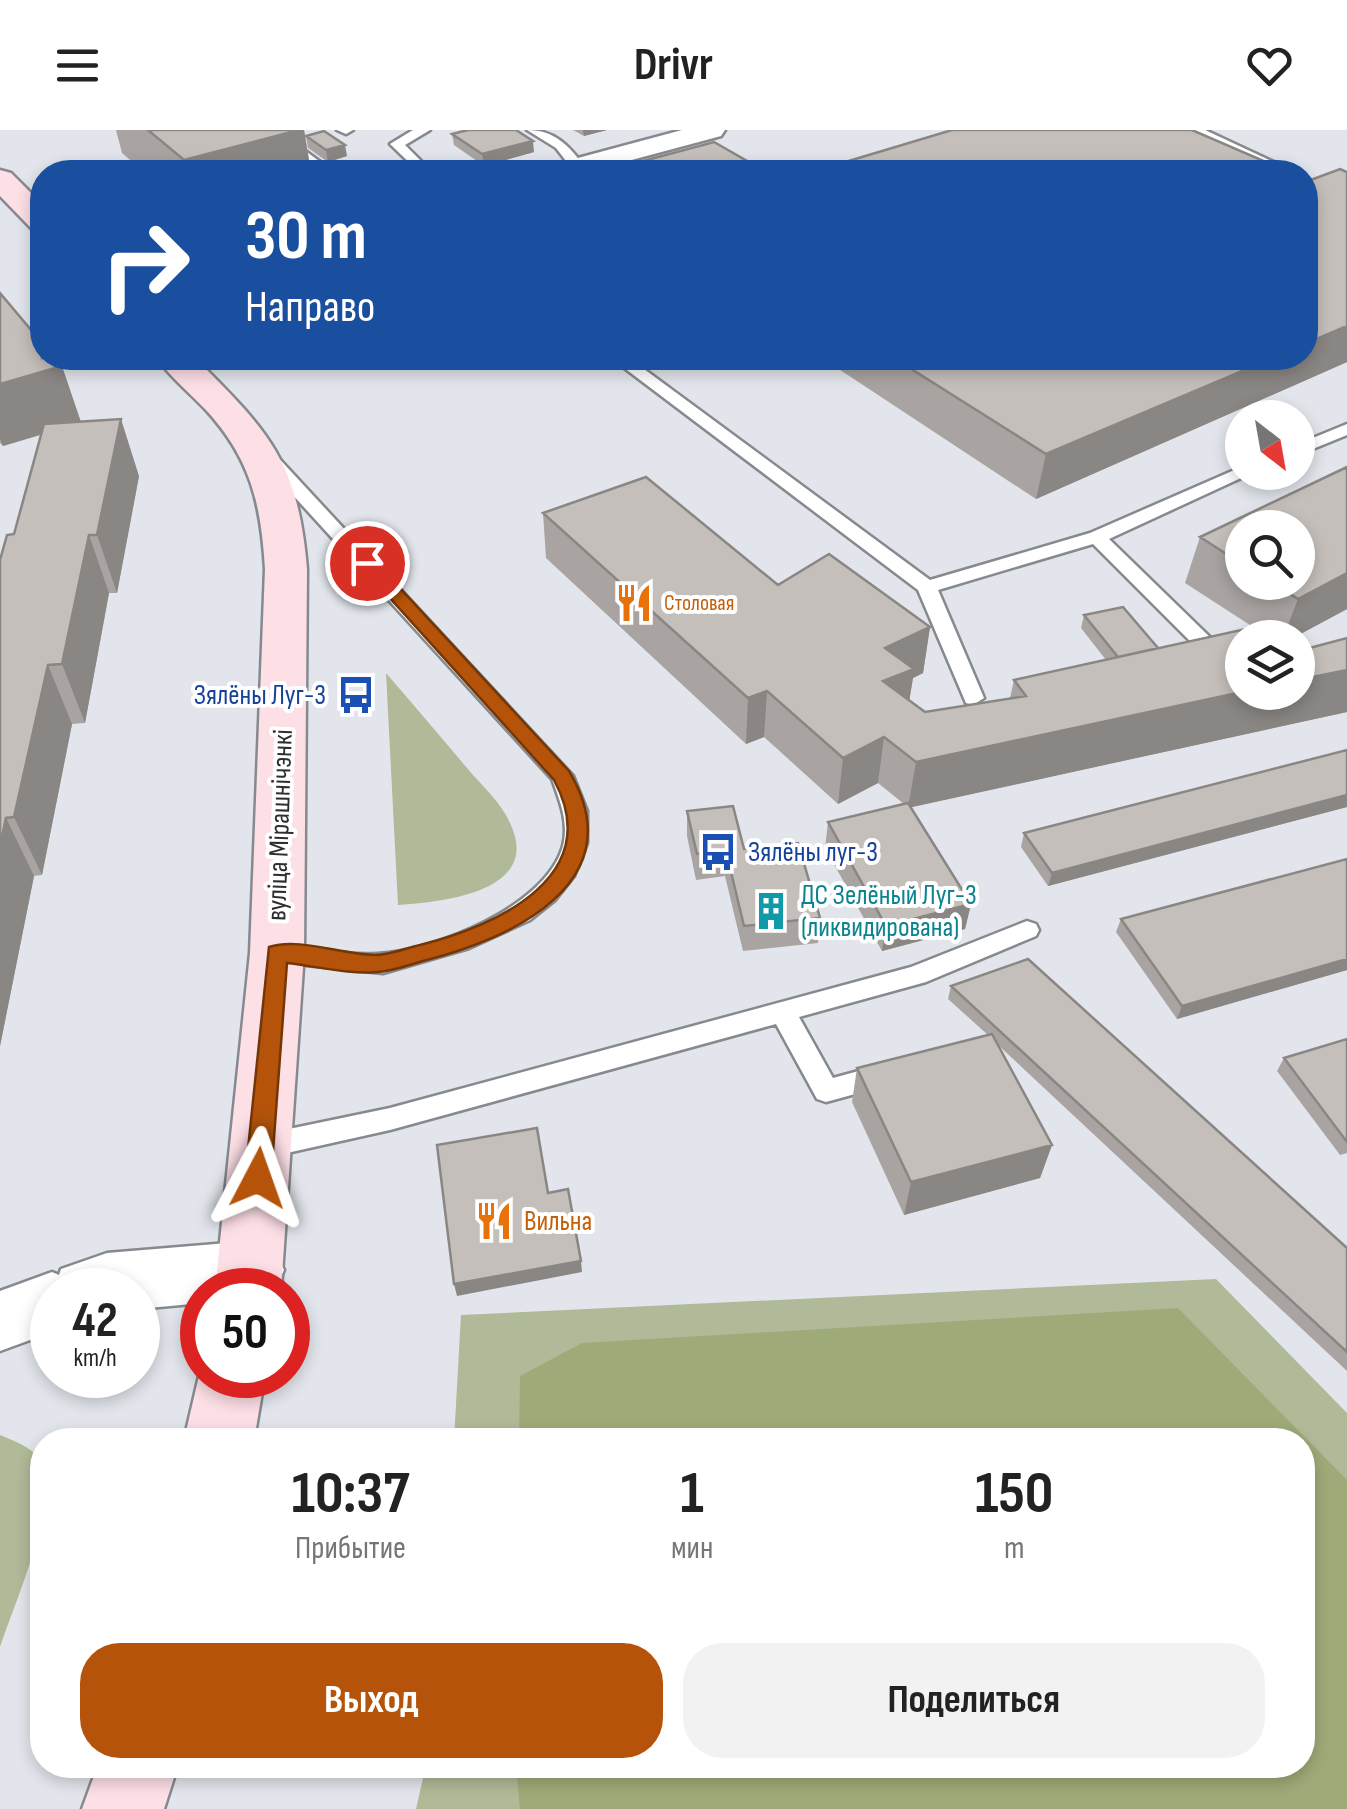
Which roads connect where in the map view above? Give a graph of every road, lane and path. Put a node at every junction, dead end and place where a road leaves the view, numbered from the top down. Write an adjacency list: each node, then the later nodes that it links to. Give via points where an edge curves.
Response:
1 (269, 130): 6 (lane)
2 (423, 130): 7 (lane, via 398,144)
3 (534, 130): 8 (lane, via 561,146)
4 (712, 130): 9 (street)
5 (1194, 130): 10 (lane)
6 (311, 160)
7 (414, 160)
8 (565, 160)
9 (604, 160)
10 (1261, 160)
11 (0, 179): 12 (main road)
12 (30, 210)
13 (186, 370): 15 (main road, вуліца Мірашнічэнкі)
14 (636, 370): 20 (lane)
15 (241, 428): 24 (main road, вуліца Мірашнічэнкі, via 278,492 283,523); 24 (lane, via 562,776 579,826 566,874 542,900 501,926 378,964)
16 (1347, 428): 17 (lane)
17 (1315, 442)
18 (1225, 481): 19 (lane)
19 (1097, 537): 20 (lane); 21 (lane, via 1209,648)
20 (927, 587): 22 (lane)
21 (1225, 651)
22 (973, 698)
23 (1028, 930): 25 (lane, via 917,975)
24 (276, 953): 27 (main road, вуліца Мірашнічэнкі)
25 (782, 1012): 26 (lane, via 826,1091); 27 (lane, via 390,1119)
26 (912, 1068)
27 (260, 1147): 28 (main road, вуліца Мірашнічэнкі)
28 (251, 1268)
29 (30, 1310): 30 (street)
30 (0, 1321)
31 (227, 1398): 32 (main road)
32 (221, 1428)
33 (134, 1778): 34 (main road)
34 (123, 1809)

